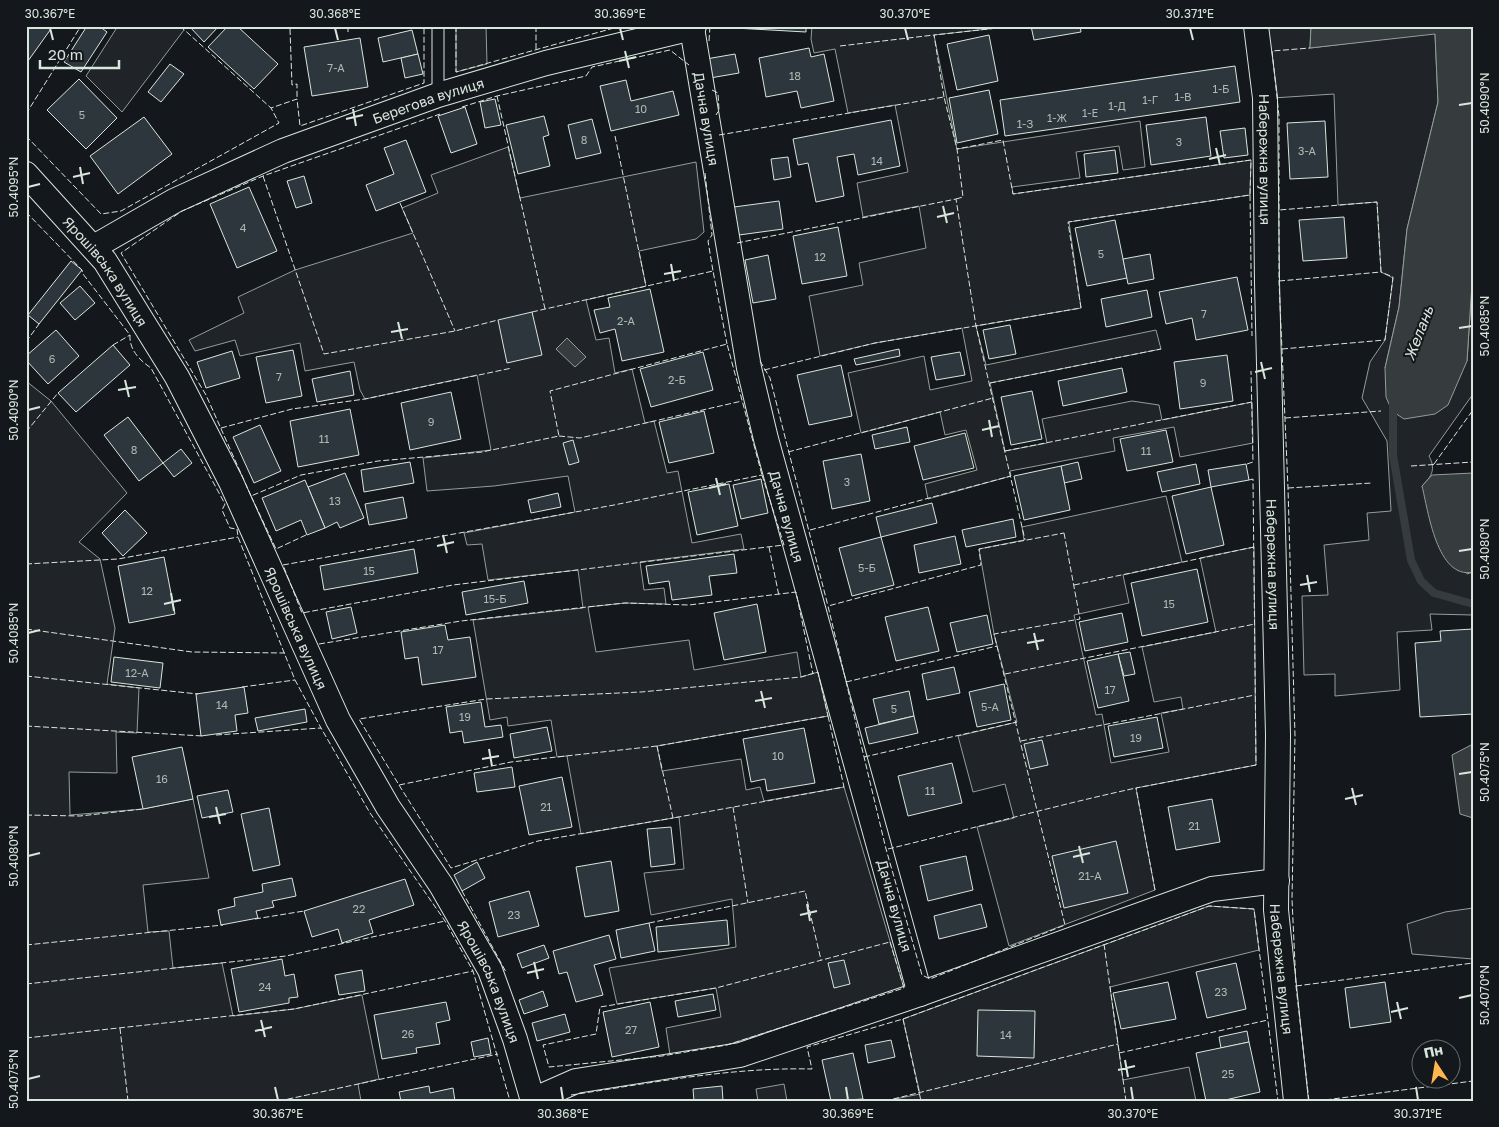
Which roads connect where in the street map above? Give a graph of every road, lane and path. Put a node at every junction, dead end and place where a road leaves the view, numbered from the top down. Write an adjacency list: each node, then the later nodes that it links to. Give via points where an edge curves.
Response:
1 (438, 26): 4 (lane)
2 (1256, 26): 7 (street, Набережна вулиця, via 1265,98 1278,736)
3 (693, 27): 4 (street, Берегова вулиця, via 546,63); 8 (street, Дачна вулиця, via 751,377)
4 (438, 95): 6 (street, Берегова вулиця, via 282,151 174,201)
5 (26, 174): 6 (street, Ярошівська вулиця)
6 (94, 247): 9 (street, Ярошівська вулиця, via 186,394 231,482 338,720 490,970)
7 (1277, 881): 8 (street, via 1212,889); 10 (street, Набережна вулиця, via 1276,910)
8 (920, 994): 9 (street, via 740,1054 576,1081)
9 (533, 1101)
10 (1296, 1101)

